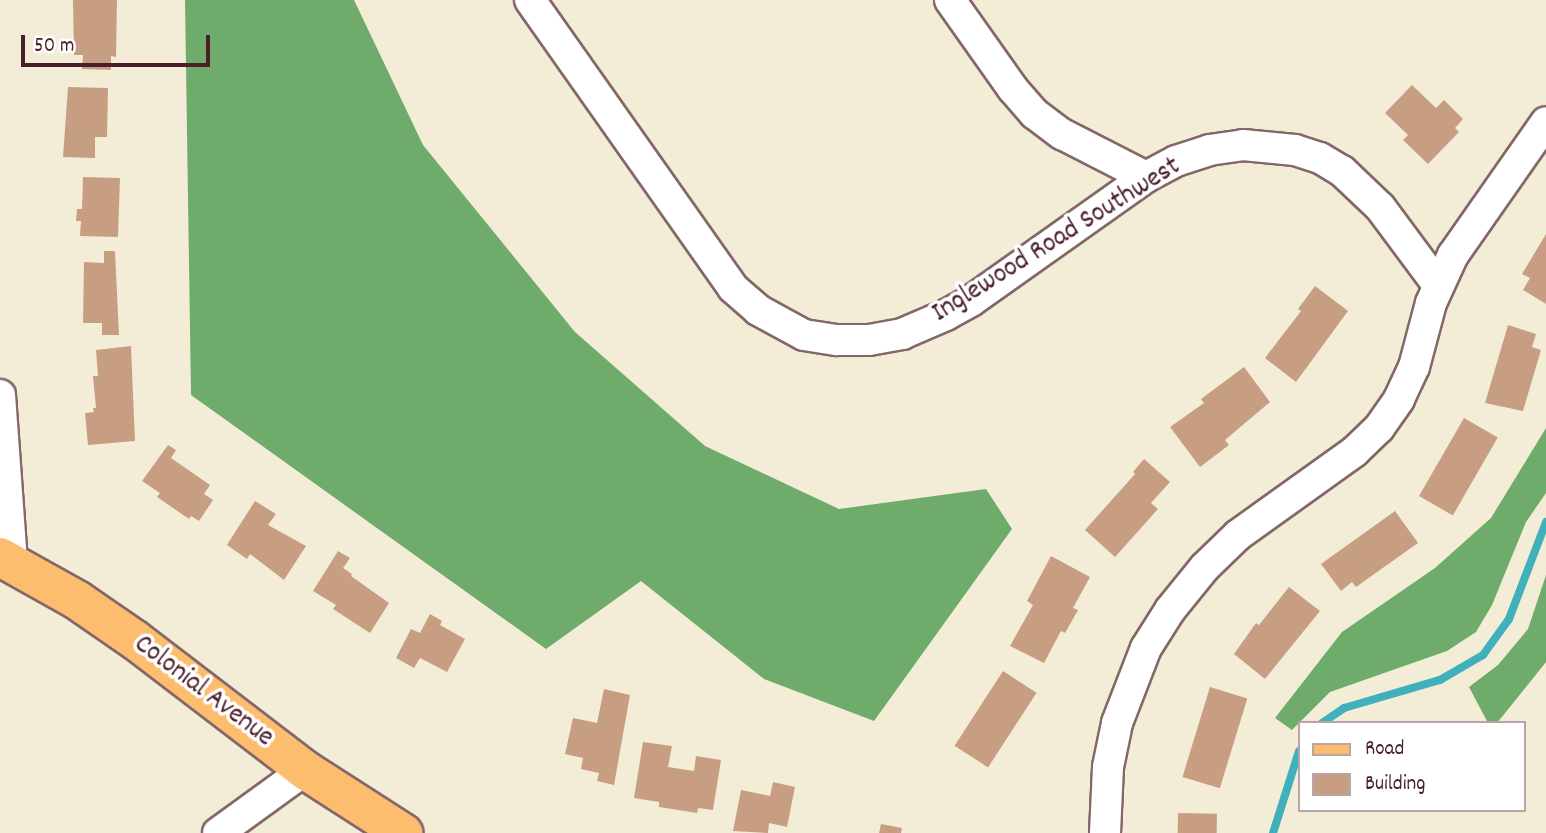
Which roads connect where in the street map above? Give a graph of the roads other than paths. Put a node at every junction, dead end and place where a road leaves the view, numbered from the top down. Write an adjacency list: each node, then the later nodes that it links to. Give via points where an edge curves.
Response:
1 (530, 0): 4 (street, Inglewood Road Southwest, via 733,288 758,310 804,335 869,340 902,334 946,315)
2 (950, 0): 4 (street, via 1035,114 1062,134)
3 (1546, 122): 5 (street, via 1476,219)
4 (1146, 177): 5 (street, Inglewood Road Southwest, via 1209,150 1242,145 1320,158 1367,193)
5 (1438, 285): 11 (street, via 1414,368 1379,428 1354,453 1238,535 1188,588 1146,648 1116,723 1108,767)
6 (0, 395): 7 (street)
7 (6, 560): 8 (main road, Colonial Avenue, via 135,640)
8 (305, 770): 9 (street); 10 (main road, Colonial Avenue)
9 (218, 833)
10 (403, 833)
11 (1105, 833)

